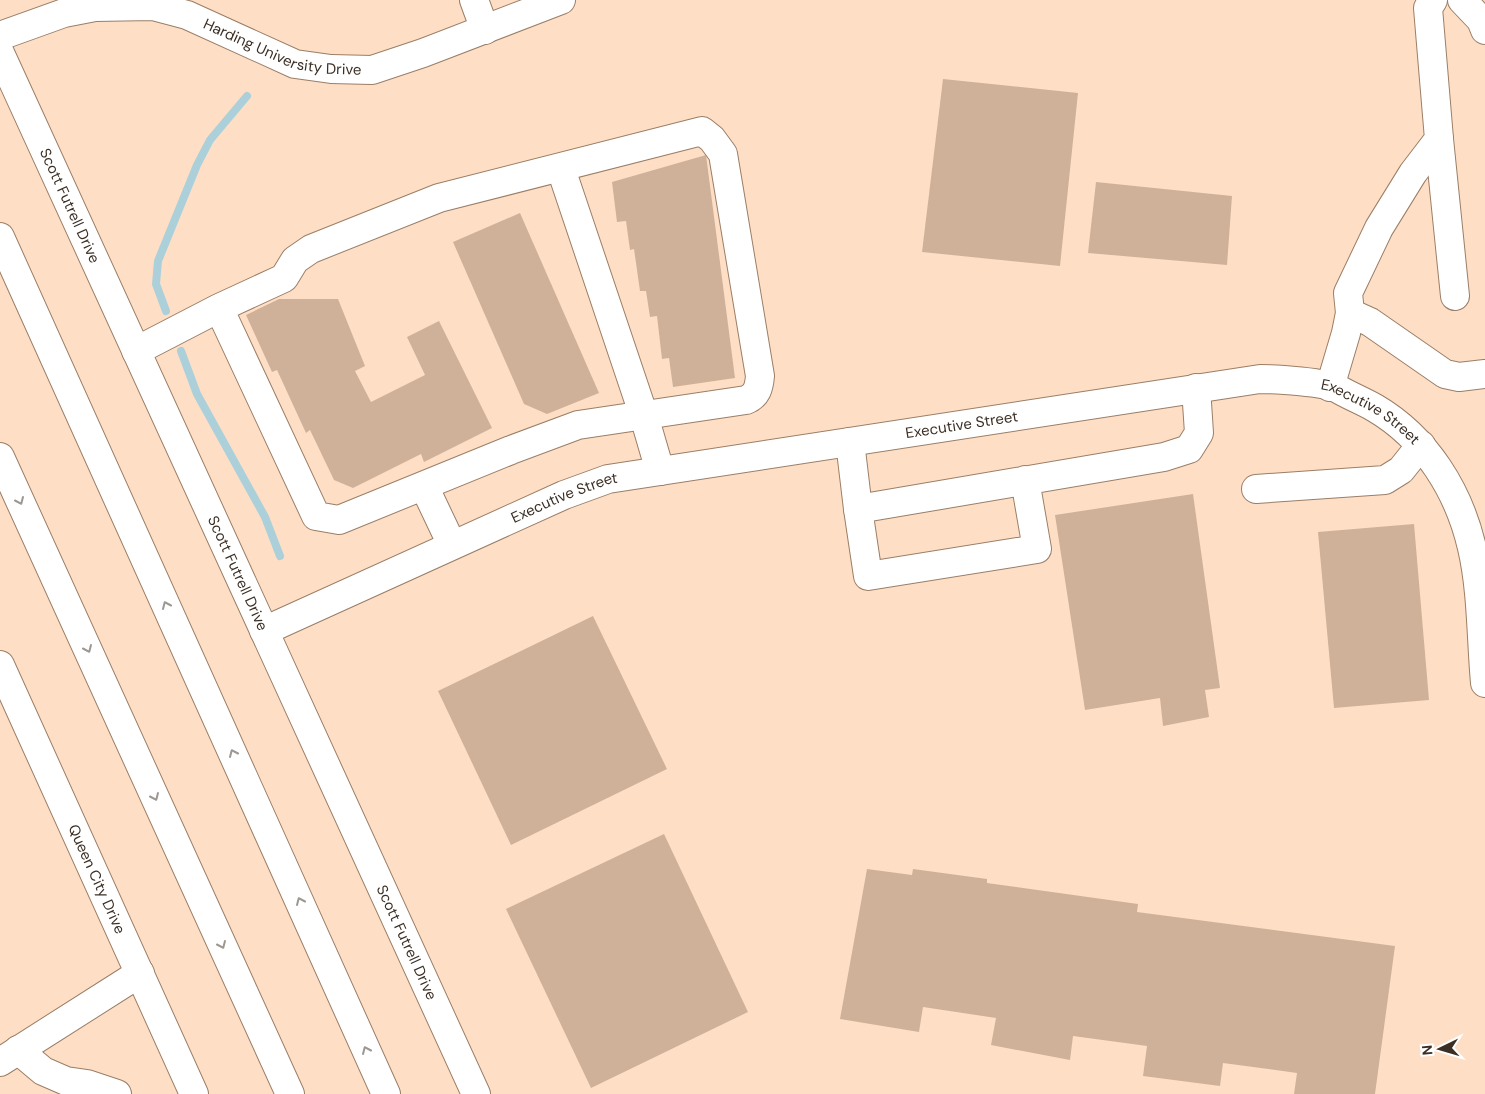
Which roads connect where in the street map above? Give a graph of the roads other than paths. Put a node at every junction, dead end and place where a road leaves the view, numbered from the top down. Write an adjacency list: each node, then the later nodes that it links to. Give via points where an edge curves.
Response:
1 (474, 0): 5 (main road)
2 (561, 0): 5 (main road, Harding University Drive)
3 (1432, 0): 9 (main road, via 1428,8)
4 (1462, 0): 6 (main road, via 1481,20)
5 (485, 30): 7 (main road, Harding University Drive, via 372,70 295,64 187,15 154,6 94,7 64,13)
6 (1485, 30)
7 (0, 36)
8 (0, 53): 15 (main road, Scott Futrell Drive)
9 (1439, 139): 12 (main road); 14 (main road, via 1378,228 1348,293)
10 (561, 169): 13 (main road, via 439,198 311,249 295,260 284,278); 19 (main road); 19 (main road, via 702,131 723,154 760,376 759,388 753,397 746,400)
11 (0, 237): 37 (main road, one-way to 11)
12 (1455, 296)
13 (219, 308): 15 (main road); 25 (main road, via 316,516 340,520)
14 (1350, 313): 16 (main road, via 1370,322 1445,374 1459,377); 17 (main road)
15 (136, 351): 29 (main road, Scott Futrell Drive)
16 (1485, 374)
17 (1330, 387): 18 (main road, Executive Street, via 1260,378); 21 (main road, Executive Street, via 1376,408)
18 (1196, 388): 20 (main road, Executive Street); 24 (main road, via 1199,433 1189,449 1164,457)
19 (644, 416): 23 (main road); 25 (main road, via 578,425)
20 (850, 442): 23 (main road, Executive Street); 27 (main road)
21 (1421, 446): 26 (main road, via 1400,470 1385,480); 31 (main road, Executive Street, via 1444,476 1462,511 1472,548)
22 (0, 457): 36 (main road, one-way to 36)
23 (660, 472): 28 (main road, Executive Street, via 608,480 564,495)
24 (1025, 480): 27 (main road); 27 (main road, via 1037,549 868,576)
25 (424, 486): 28 (main road)
26 (1256, 489)
27 (858, 509)
28 (452, 546): 29 (main road, Executive Street)
29 (264, 631): 38 (main road, Scott Futrell Drive)
30 (0, 665): 32 (main road, Queen City Drive)
31 (1484, 670)
32 (140, 973): 33 (main road); 35 (main road, Queen City Drive)
33 (9, 1056): 34 (main road, via 66,1081)
34 (116, 1094)
35 (194, 1094)
36 (290, 1094)
37 (386, 1094)
38 (476, 1094)

